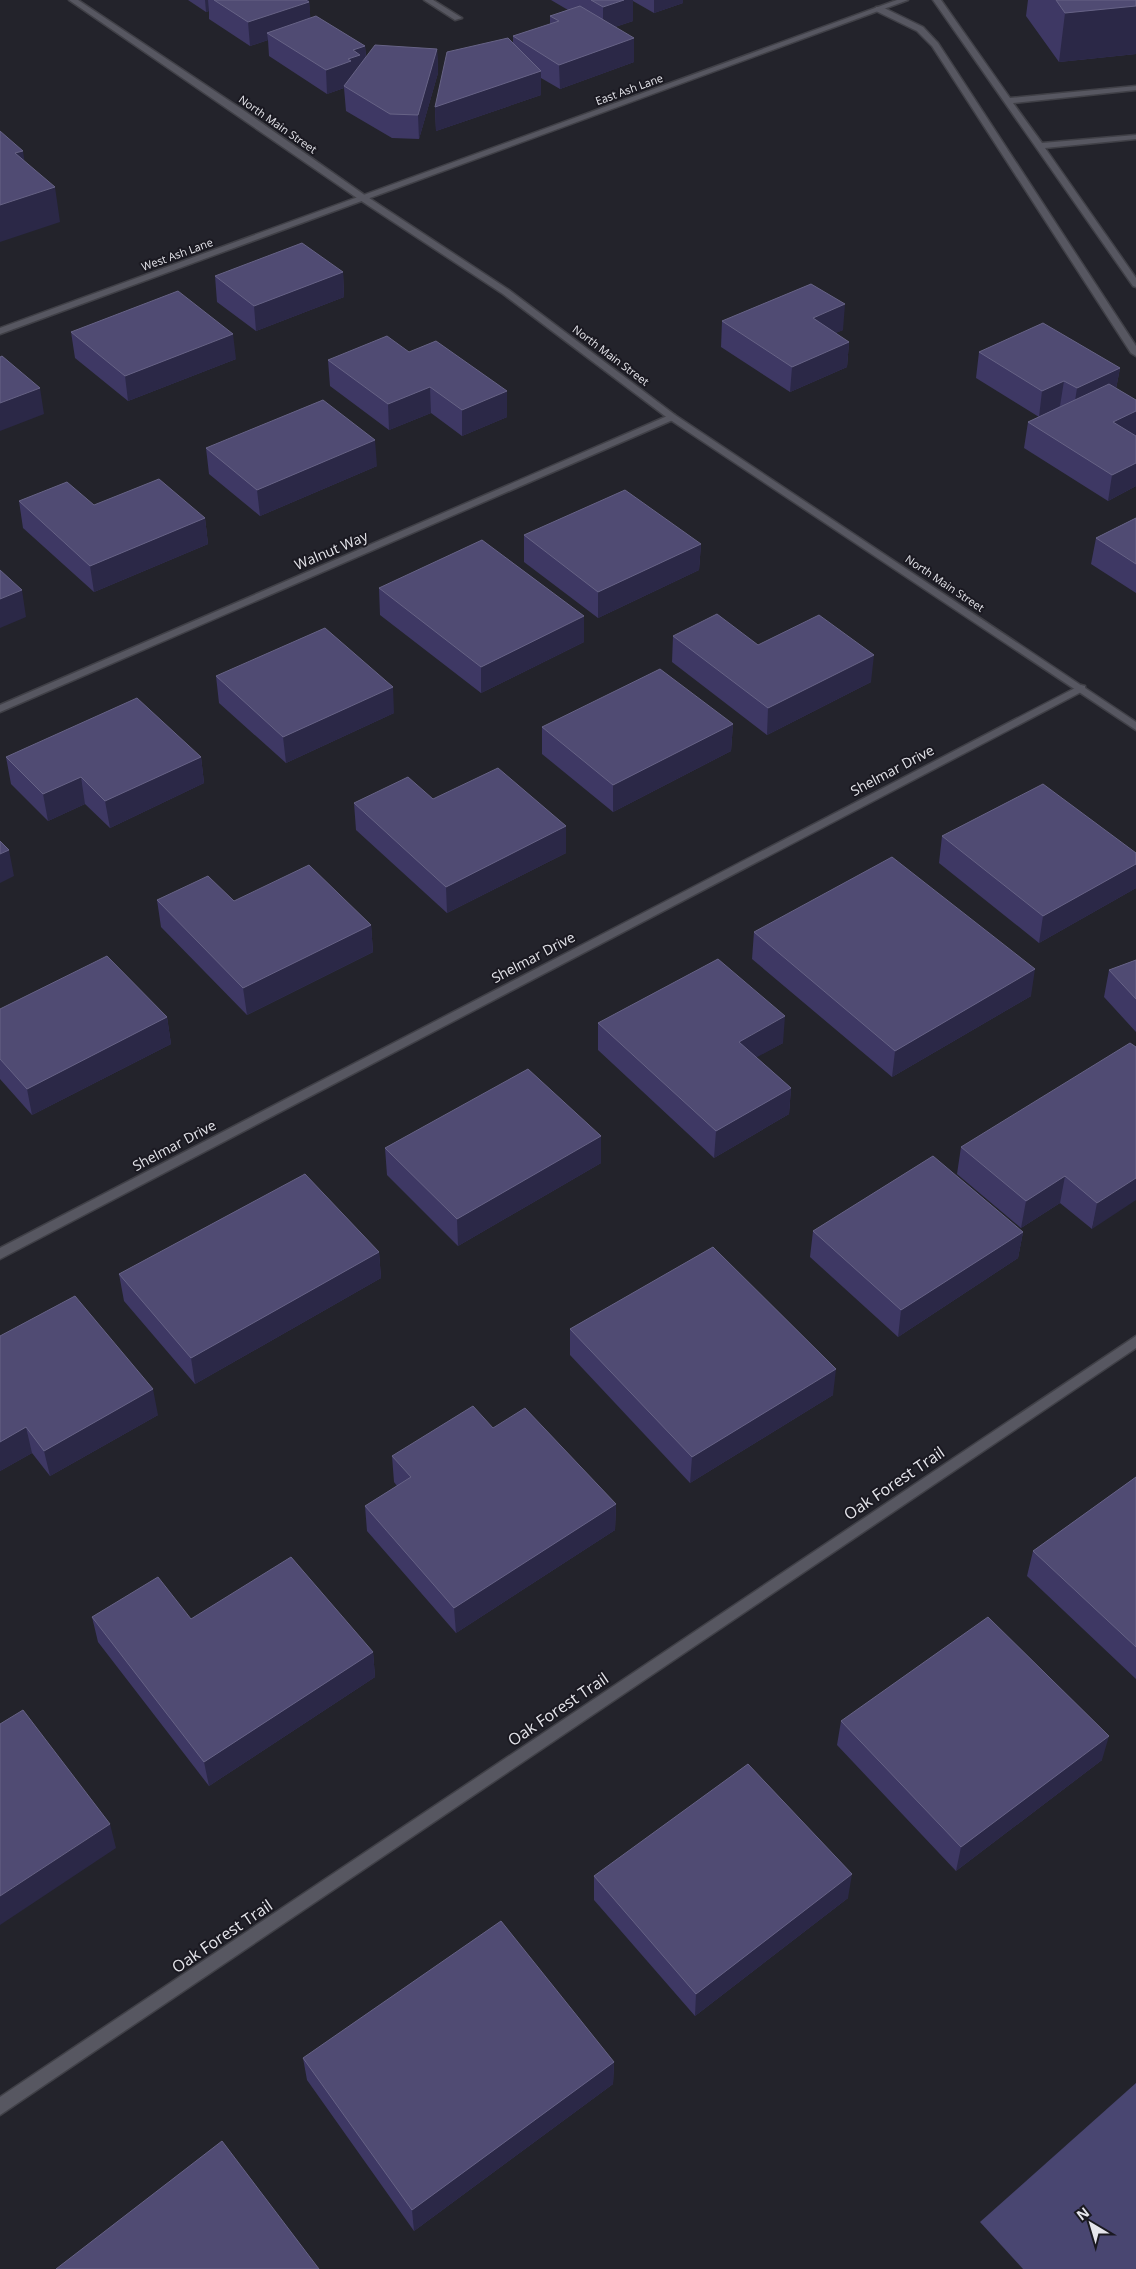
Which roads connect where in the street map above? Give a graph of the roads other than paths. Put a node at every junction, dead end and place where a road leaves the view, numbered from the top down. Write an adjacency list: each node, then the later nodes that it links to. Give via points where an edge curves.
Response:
1 (73, 0): 11 (street, North Main Street)
2 (428, 0): 6 (street)
3 (904, 0): 5 (street, East Ash Lane)
4 (937, 0): 8 (street)
5 (880, 9): 11 (street, East Ash Lane); 14 (street, via 920,29 935,45)
6 (458, 18)
7 (1136, 88): 8 (street)
8 (1009, 101): 10 (street)
9 (1136, 136): 10 (street)
10 (1040, 146): 12 (street)
11 (363, 198): 13 (street, West Ash Lane); 15 (street, North Main Street, via 506,292)
12 (1136, 284)
13 (0, 331)
14 (1136, 353)
15 (672, 417): 16 (street, North Main Street); 17 (street, Walnut Way)
16 (1081, 688): 18 (street, North Main Street); 19 (street, Shelmar Drive)
17 (0, 708)
18 (1136, 727)
19 (0, 1254)
20 (1136, 1341): 21 (street, Oak Forest Trail)
21 (0, 2107)

